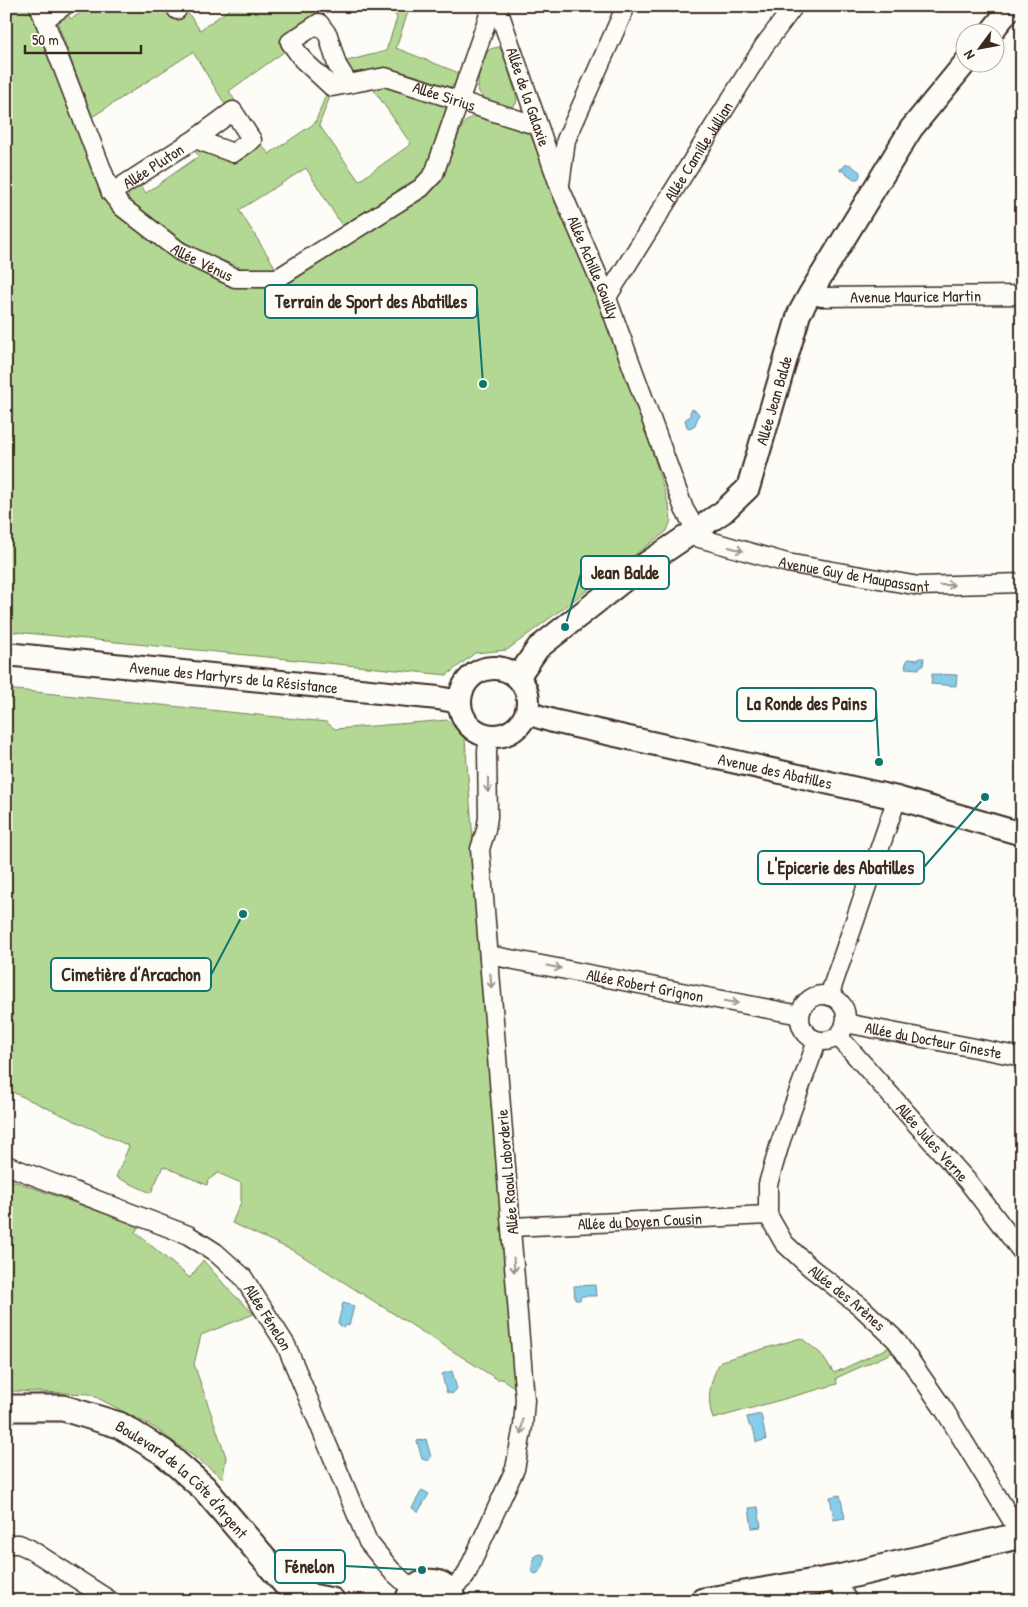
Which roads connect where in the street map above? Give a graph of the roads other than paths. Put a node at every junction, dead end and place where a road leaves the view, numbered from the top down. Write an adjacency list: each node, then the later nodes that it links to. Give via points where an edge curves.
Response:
1 (64, 6): 7 (street)
2 (492, 6): 11 (street, Allée de la Galaxie)
3 (497, 6): 12 (street, Allée de la Galaxie)
4 (626, 6): 14 (street, via 566,140)
5 (794, 6): 18 (street, Allée Camille Jullian, via 764,46)
6 (1012, 6): 8 (street)
7 (41, 13): 15 (street, Allée Vénus)
8 (999, 22)
9 (958, 72): 16 (street, Allée Jean Balde, via 911,128)
10 (348, 83): 11 (street, Allée Sirius, via 385,77)
11 (460, 100): 12 (street, Allée Sirius); 15 (street, Allée Vénus, via 434,174 421,188 278,278 235,278 179,251 122,207)
12 (538, 126): 14 (street, Allée de la Galaxie)
13 (195, 139): 15 (street, Allée Pluton)
14 (560, 188): 18 (street, Allée Achille Gouilly)
15 (111, 193)
16 (810, 294): 17 (street, Avenue Maurice Martin, via 822,297); 19 (street, Allée Jean Balde, via 799,314 748,488 723,512)
17 (1022, 295)
18 (607, 297): 19 (street, Allée Achille Gouilly)
19 (692, 533): 20 (street, Avenue Guy de Maupassant, one-way to 20, via 787,563 919,586); 22 (street, Allée Jean Balde, via 638,569 538,648)
20 (1022, 584)
21 (6, 654): 23 (street, Avenue des Martyrs de la Résistance)
22 (518, 677): 23 (street, via 493,667 480,670 469,678); 24 (street, via 526,690)
23 (459, 702): 25 (street, via 465,721)
24 (527, 713): 25 (street, via 522,722 508,733); 26 (street, Avenue des Abatilles)
25 (489, 736): 28 (street, Allée Raoul Laborderie, one-way to 28, via 488,817 480,849)
26 (897, 798): 27 (street, Avenue des Abatilles); 29 (street)
27 (1022, 834)
28 (489, 955): 30 (street, Allée Robert Grignon, one-way to 30); 36 (street, Allée Raoul Laborderie, one-way to 36)
29 (829, 996): 30 (street, via 813,997 802,1007); 31 (street, via 844,1009)
30 (800, 1015): 32 (street, via 802,1028)
31 (842, 1030): 32 (street, via 824,1042); 33 (street, Allée du Docteur Gineste); 37 (street, Allée Jules Verne)
32 (817, 1041): 35 (street, Allée des Arènes, via 768,1184)
33 (1022, 1058)
34 (6, 1166): 42 (street, Allée Fénelon, via 188,1235 215,1252 243,1278 286,1345 368,1542)
35 (768, 1215): 36 (street, Allée du Doyen Cousin); 39 (street, Allée des Arènes, via 784,1243 896,1340 945,1411)
36 (511, 1227): 43 (street, Allée Raoul Laborderie, one-way to 43, via 525,1400 523,1426 514,1469 465,1577)
37 (1022, 1252)
38 (6, 1408): 45 (main road, Boulevard de la Côte d'Argent, via 63,1408 119,1425 163,1452 204,1488 285,1583 312,1597)
39 (1022, 1535): 41 (main road)
40 (6, 1544): 44 (street, via 19,1544 30,1549)
41 (838, 1578): 46 (main road); 47 (street)
42 (411, 1595): 43 (main road, via 423,1583 429,1582 440,1584)
43 (450, 1596)
44 (111, 1601)
45 (332, 1601)
46 (703, 1601)
47 (848, 1601)

